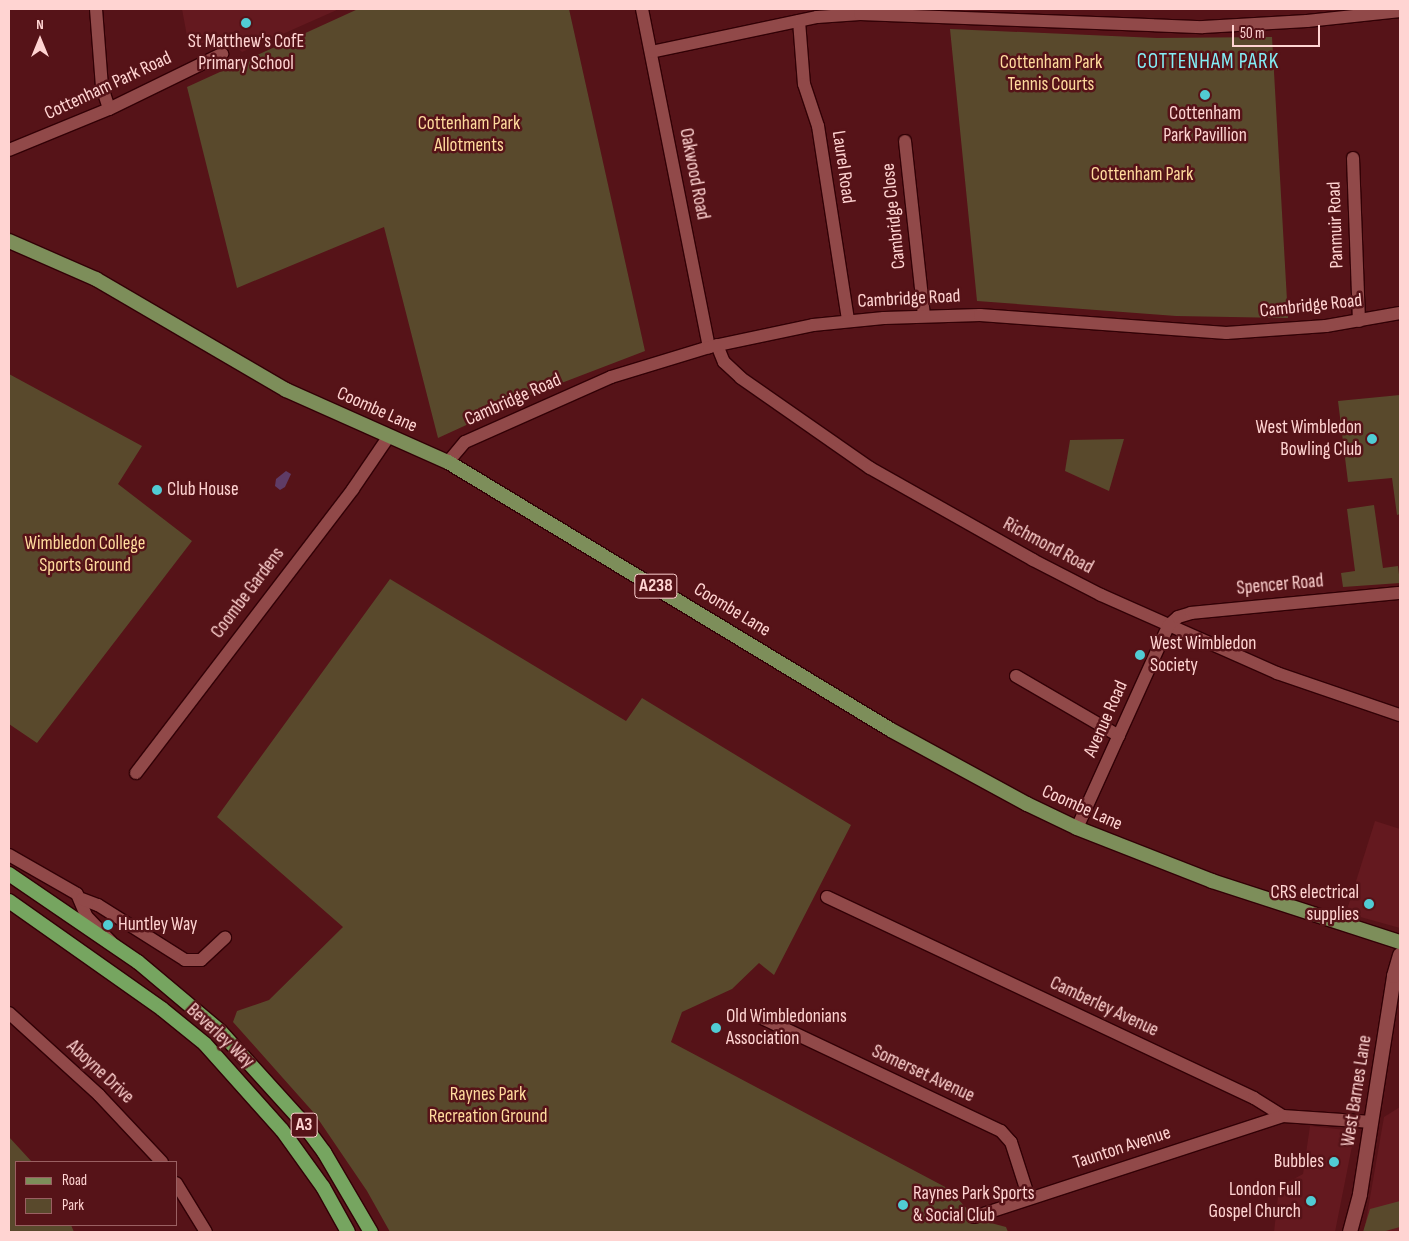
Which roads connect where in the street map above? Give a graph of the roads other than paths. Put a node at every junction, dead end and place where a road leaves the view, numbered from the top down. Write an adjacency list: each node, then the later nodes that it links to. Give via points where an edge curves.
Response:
1 (96, 9): 7 (street, via 102,87)
2 (642, 9): 5 (street, Oakwood Road)
3 (1400, 11): 4 (street, via 1289,23 1203,27 860,14)
4 (799, 21): 5 (street); 14 (street, Laurel Road, via 804,84 818,126)
5 (651, 52): 16 (street, Oakwood Road)
6 (222, 54): 7 (street, Cottenham Park Road)
7 (109, 109): 9 (street, Cottenham Park Road)
8 (905, 141): 13 (street, Cambridge Close)
9 (9, 150)
10 (1353, 158): 15 (street, Panmuir Road)
11 (9, 241): 17 (main road, Coombe Lane / A238, via 96,279 286,390)
12 (1400, 313): 15 (street, Cambridge Road)
13 (924, 316): 14 (street, Cambridge Road); 15 (street, Cambridge Road, via 1015,316 1226,333)
14 (848, 320): 16 (street, Cambridge Road)
15 (1359, 321)
16 (713, 346): 18 (street, Cambridge Road, via 611,377 534,410 465,442); 20 (street, Richmond Road, via 741,378 870,468 1032,560)
17 (389, 436): 18 (main road, Coombe Lane / A238); 24 (street, Coombe Gardens)
18 (448, 462): 25 (main road, Coombe Lane / A238, via 891,730)
19 (1400, 593): 20 (street, Spencer Road, via 1191,612)
20 (1168, 626): 22 (street, Richmond Road, via 1277,673); 23 (street, Avenue Road)
21 (1016, 676): 23 (street)
22 (1400, 715)
23 (1119, 736): 25 (street, Avenue Road)
24 (136, 773)
25 (1077, 828): 33 (main road, Coombe Lane / A238, via 1212,881)
26 (9, 855): 29 (street)
27 (9, 874): 34 (highway, Beverley Way / A3)
28 (827, 897): 38 (street, Camberley Avenue, via 1254,1098)
29 (82, 900): 32 (street, via 98,905 184,960 201,960); 34 (street, Beverley Way, via 87,917)
30 (9, 901): 31 (highway, Beverley Way / A3)
31 (16, 910): 45 (highway, Beverley Way / A3, via 162,1009 205,1044 282,1130 323,1187)
32 (225, 938)
33 (1400, 942)
34 (112, 944): 46 (highway, Beverley Way / A3, via 187,1000 275,1089 324,1152)
35 (1400, 955): 39 (main road, West Barnes Lane)
36 (9, 1013): 40 (street, Aboyne Drive, via 119,1115)
37 (762, 1018): 42 (street, Somerset Avenue, via 1001,1131 1011,1142)
38 (1283, 1116): 39 (street, Camberley Avenue); 42 (street, Taunton Avenue)
39 (1372, 1122): 47 (main road, West Barnes Lane)
40 (161, 1161)
41 (178, 1186): 44 (street)
42 (1029, 1198): 43 (street, Taunton Avenue)
43 (974, 1217)
44 (206, 1232)
45 (348, 1232)
46 (371, 1232)
47 (1350, 1232)

